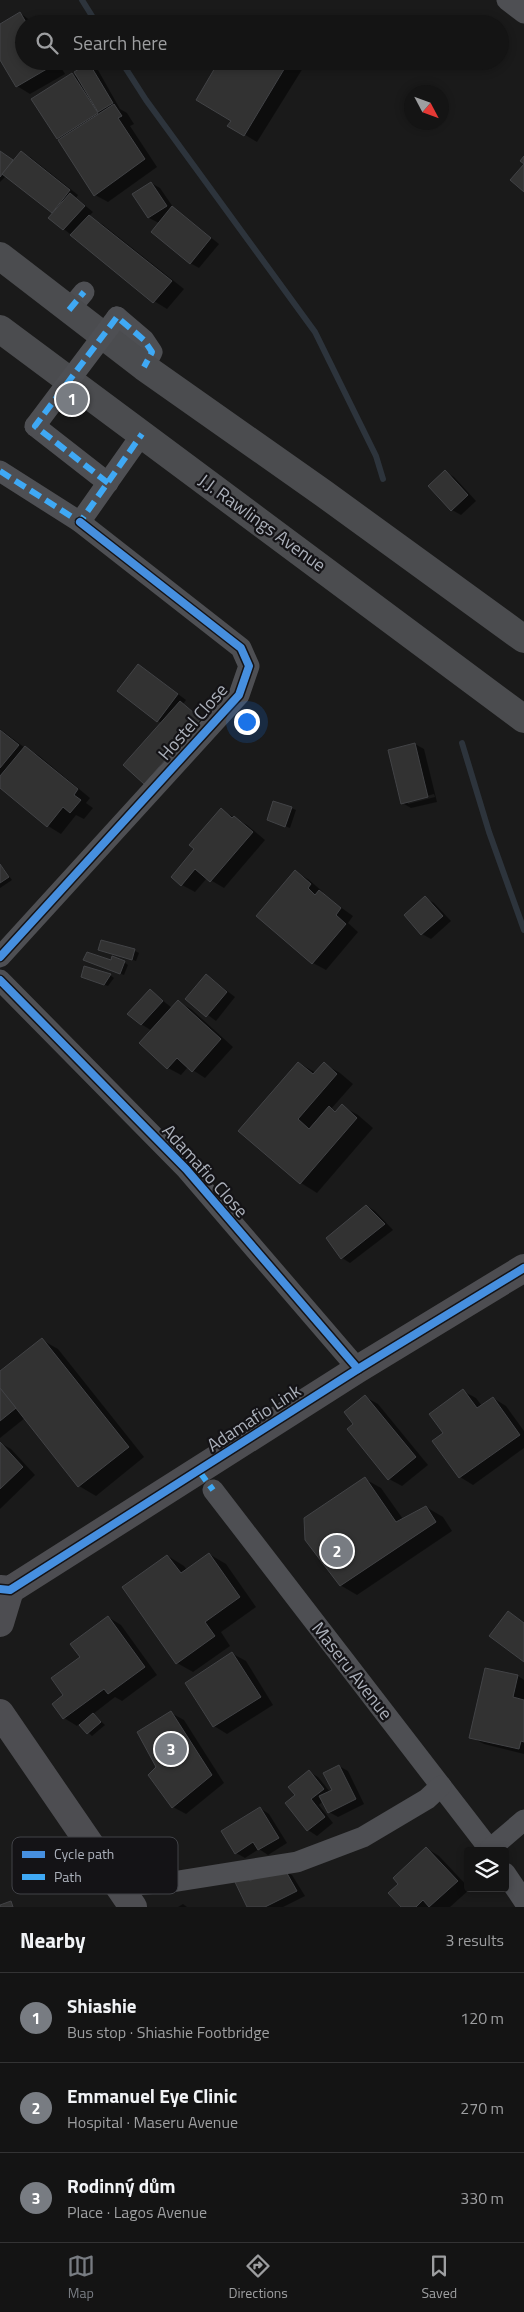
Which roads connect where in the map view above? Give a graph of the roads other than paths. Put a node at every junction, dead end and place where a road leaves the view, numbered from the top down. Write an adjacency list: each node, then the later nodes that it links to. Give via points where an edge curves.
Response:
1 (507, 0): 2 (street)
2 (524, 13)
3 (0, 256): 5 (highway, via 77,301)
4 (0, 329): 6 (highway, J.J. Rawlings Avenue)
5 (144, 367): 8 (street, bridge, via 152,352 144,340 118,317 35,426); 10 (highway)
6 (142, 434): 8 (street); 11 (highway, J.J. Rawlings Avenue)
7 (0, 471): 9 (street, Hostel Close)
8 (108, 483): 9 (street)
9 (80, 522): 12 (street, Hostel Close, via 241,648 248,666 240,695)
10 (524, 639)
11 (524, 718)
12 (0, 957)
13 (0, 980): 15 (street, Adamafio Close, via 186,1169)
14 (524, 1268): 15 (street, Adamafio Link)
15 (358, 1369): 17 (street, Adamafio Link)
16 (213, 1490): 20 (street, Maseru Avenue)
17 (5, 1590): 18 (street, Adamafio Link)
18 (0, 1623)
19 (0, 1713): 22 (street)
20 (441, 1786): 23 (street, Maseru Avenue); 26 (street, via 427,1799 363,1837 297,1862)
21 (524, 1820): 24 (street)
22 (85, 1837)
23 (488, 1847)
24 (493, 1847)
25 (509, 1879): 27 (street)
26 (178, 1881)
27 (524, 1901)

